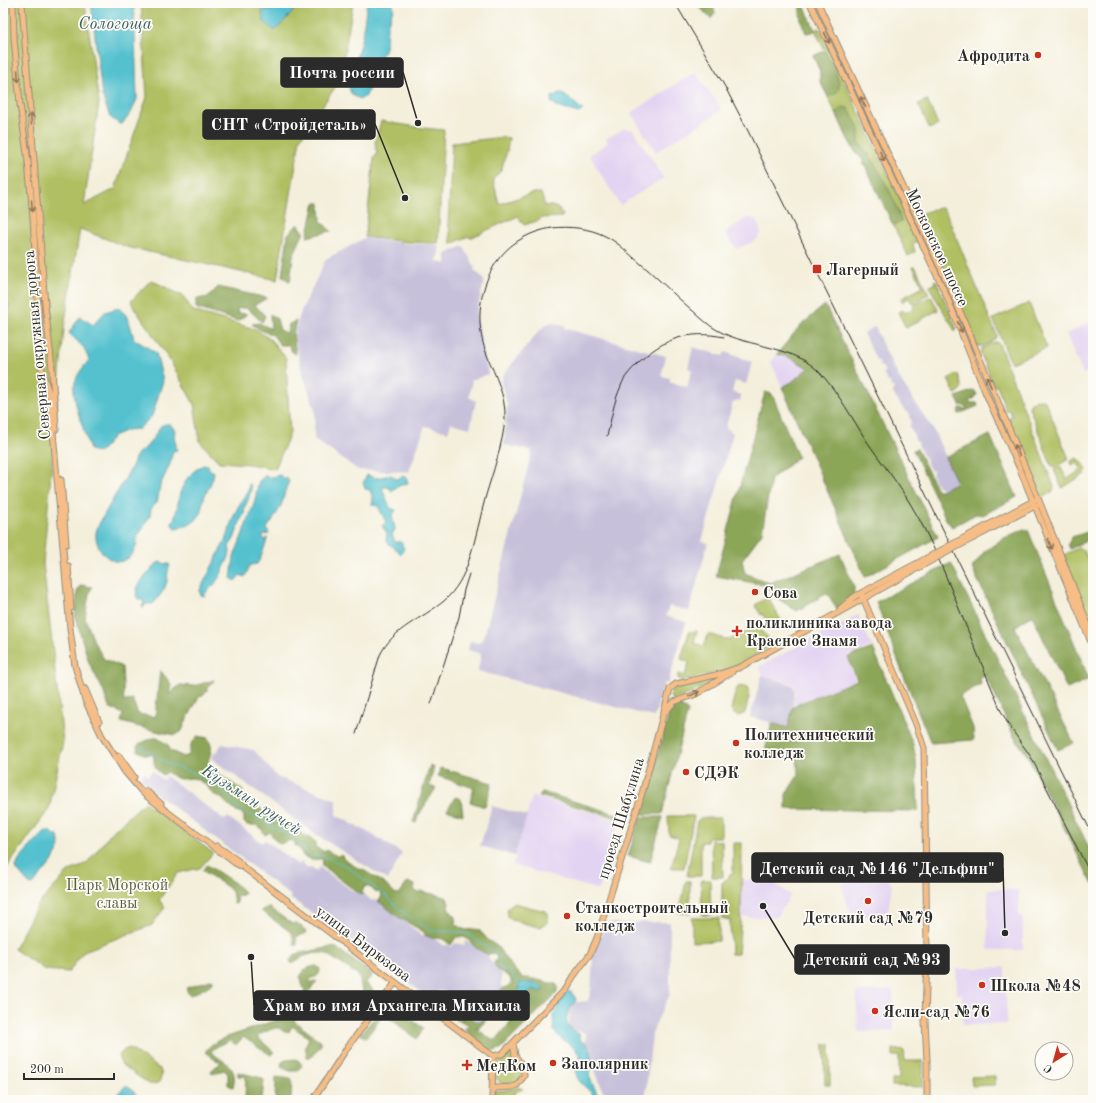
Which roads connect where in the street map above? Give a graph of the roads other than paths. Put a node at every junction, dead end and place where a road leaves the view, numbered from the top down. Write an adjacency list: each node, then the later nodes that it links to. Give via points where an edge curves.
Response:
1 (13, 3): 6 (main road, Северная окружная дорога)
2 (22, 3): 5 (main road, Северная окружная дорога)
3 (810, 3): 9 (main road, Московское шоссе, one-way to 9, via 947,297 986,394)
4 (818, 3): 9 (main road, Московское шоссе, one-way to 4, via 957,303)
5 (25, 37): 6 (main road, via 23,32 19,31 15,33); 7 (main road, Северная окружная дорога, one-way to 5)
6 (14, 38): 8 (main road, Северная окружная дорога, one-way to 8, via 33,218)
7 (52, 368): 8 (main road, via 48,375); 17 (main road, Северная окружная дорога, via 73,626)
8 (42, 370): 17 (main road, Северная окружная дорога, via 50,398 70,629 75,666)
9 (1036, 502): 10 (main road, bridge); 14 (main road, Московское шоссе); 15 (main road, Московское шоссе, one-way to 15)
10 (926, 561): 11 (main road); 12 (main road)
11 (861, 593): 12 (main road); 13 (main road)
12 (863, 599): 13 (main road); 27 (main road, via 924,748)
13 (834, 615): 16 (main road)
14 (1093, 637)
15 (1093, 647)
16 (740, 667): 18 (main road, проезд Шабулина, via 715,676 676,684 670,688); 19 (main road, one-way to 16, via 696,694)
17 (81, 682): 21 (main road, улица Бирюзова, via 117,753 150,794)
18 (667, 697): 19 (main road); 20 (main road, проезд Шабулина)
19 (674, 702): 20 (main road)
20 (663, 715): 22 (main road, проезд Шабулина, via 633,822 590,954 566,989)
21 (395, 983): 23 (main road, улица Бирюзова); 25 (main road, via 347,1048)
22 (513, 1043): 23 (main road, проезд Шабулина, via 502,1054); 24 (main road, via 516,1056 523,1066 524,1076 517,1085)
23 (493, 1056): 24 (main road)
24 (492, 1091): 26 (main road)
25 (313, 1100)
26 (492, 1100)
27 (927, 1100)

